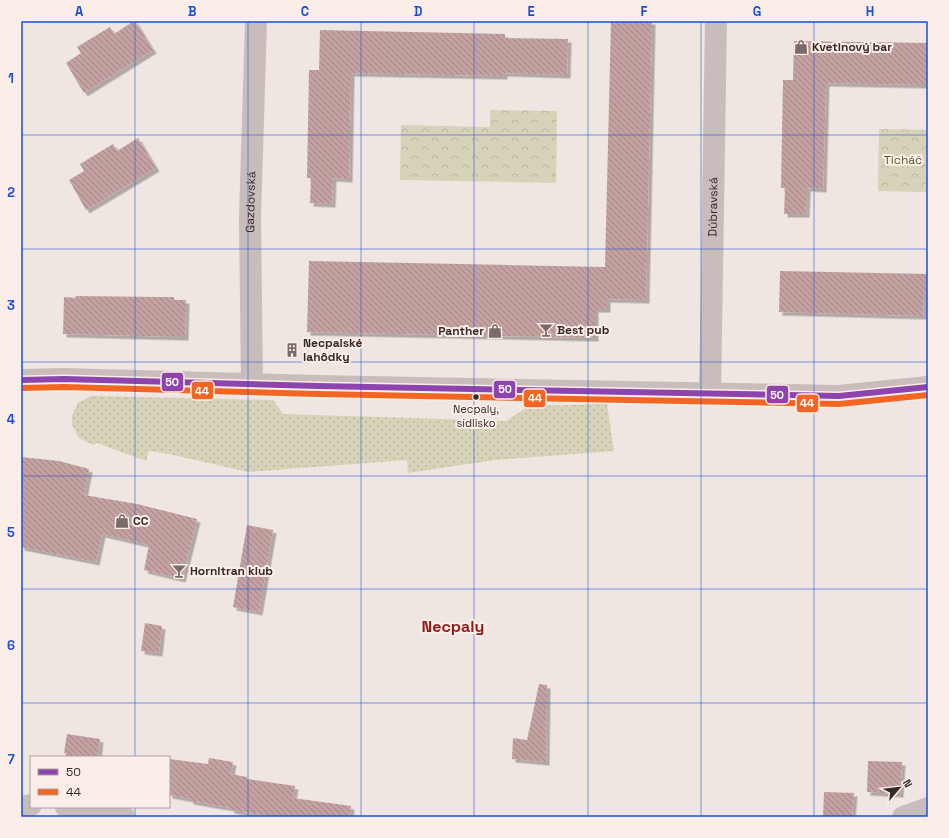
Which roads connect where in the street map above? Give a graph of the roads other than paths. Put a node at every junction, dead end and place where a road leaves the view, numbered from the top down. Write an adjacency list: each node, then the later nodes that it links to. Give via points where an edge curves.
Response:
1 (256, 21): 4 (street, Gazdovská, via 250,218)
2 (716, 21): 6 (street, Dúbravská)
3 (21, 380): 4 (street)
4 (252, 384): 6 (street)
5 (928, 387): 6 (street, via 839,396)
6 (710, 394)
7 (73, 808): 9 (street)
8 (928, 808): 10 (street)
9 (124, 817)
10 (903, 817)

